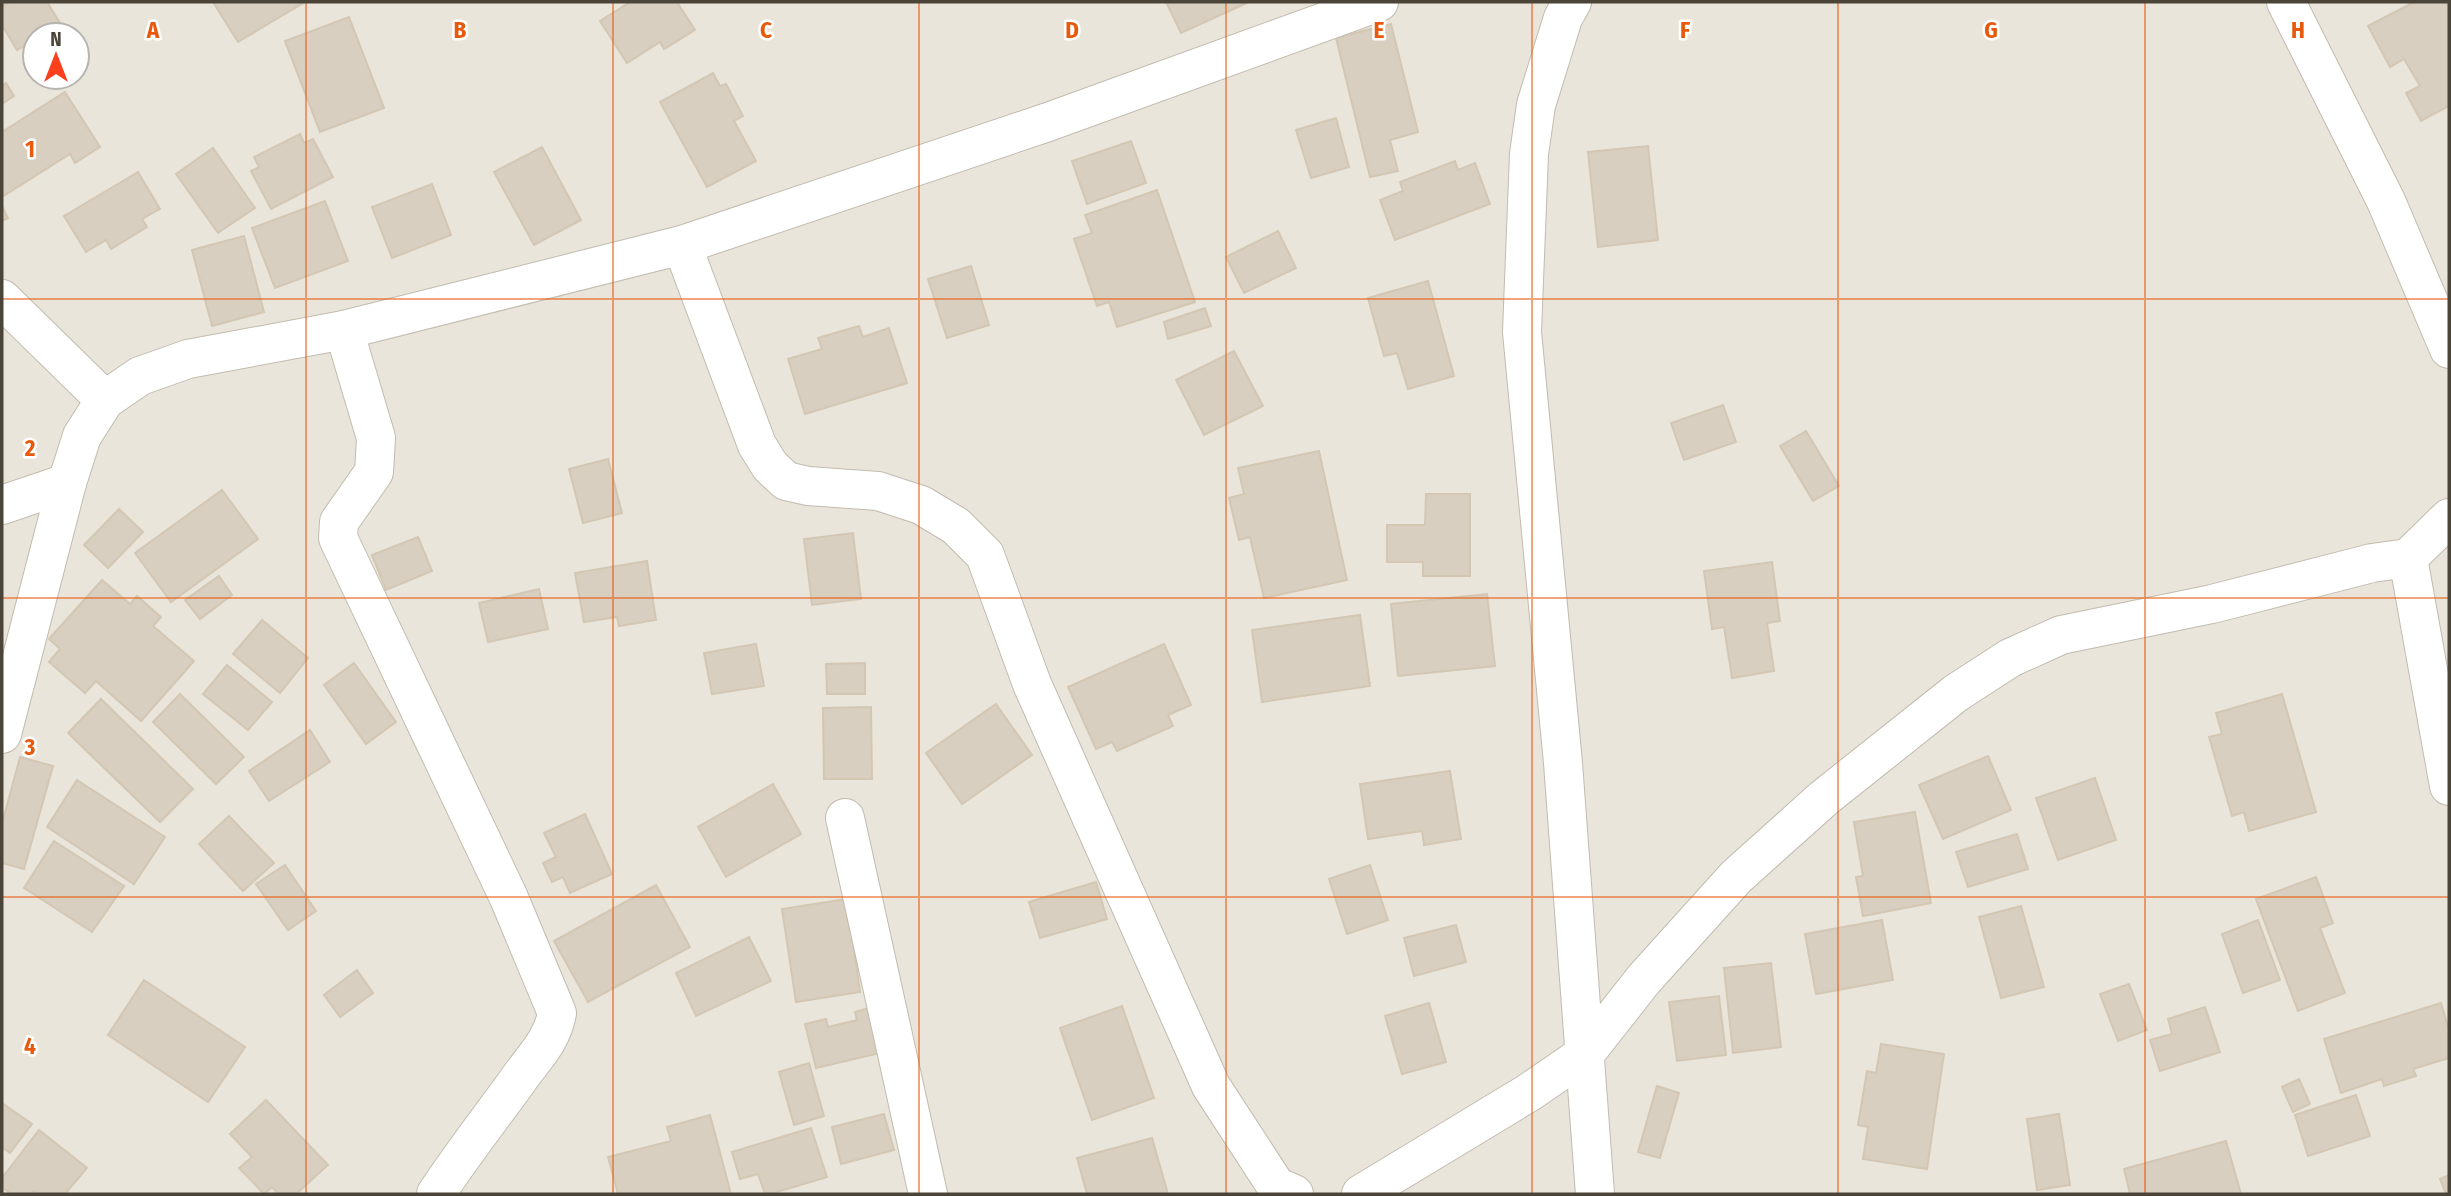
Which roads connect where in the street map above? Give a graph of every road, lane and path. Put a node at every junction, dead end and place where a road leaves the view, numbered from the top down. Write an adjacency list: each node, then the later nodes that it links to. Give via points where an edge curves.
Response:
1 (1379, 2): 4 (street, via 1048,122)
2 (1572, 2): 16 (street, via 1536,105 1529,155 1522,332)
3 (2286, 2): 7 (street, via 2386,201)
4 (682, 245): 6 (street); 19 (street, via 757,445 770,466 786,481 878,491 921,505 956,526 985,555 1032,684 1211,1086 1276,1186)
5 (2, 299): 8 (street)
6 (344, 330): 8 (street, via 188,359 140,376); 17 (street, via 376,438 374,471 339,522 338,538 509,898 557,1013 544,1047)
7 (2449, 349)
8 (105, 400): 9 (street, via 82,436)
9 (67, 483): 10 (street); 13 (street)
10 (2, 505)
11 (2449, 518): 12 (street)
12 (2407, 558): 14 (street); 16 (street, via 2061,635 2010,658 1956,693 1824,798 1736,877 1644,979)
13 (2, 734)
14 (2449, 786)
15 (845, 818): 18 (street)
16 (1585, 1054): 20 (street); 21 (street)
17 (436, 1194)
18 (928, 1194)
19 (1294, 1194)
20 (1361, 1194)
21 (1595, 1194)

